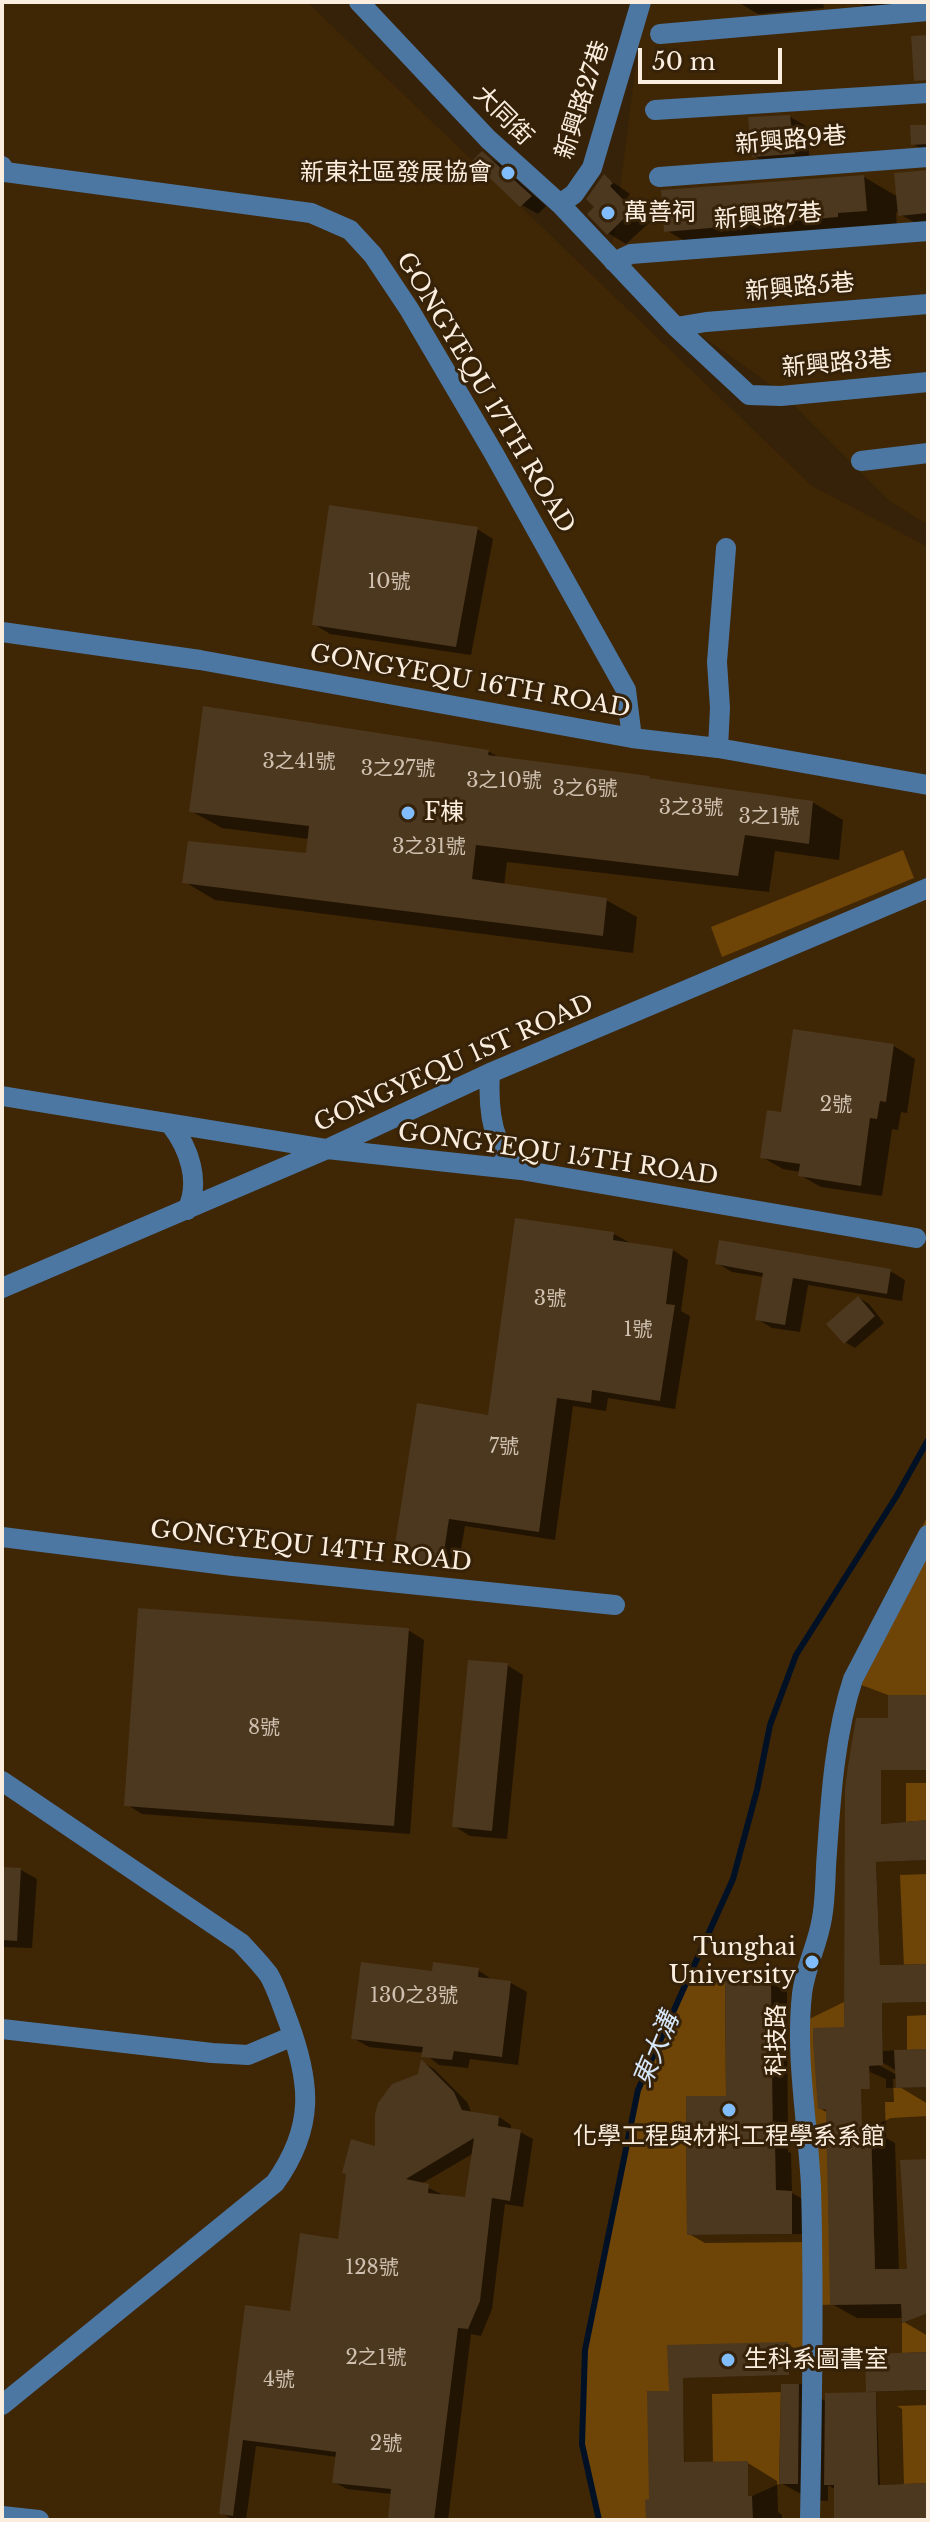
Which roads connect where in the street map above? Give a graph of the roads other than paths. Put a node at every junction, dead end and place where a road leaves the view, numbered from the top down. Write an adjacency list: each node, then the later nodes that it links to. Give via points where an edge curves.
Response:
1 (359, 2): 10 (street, 大同街, via 488,139)
2 (641, 2): 10 (street, 新興路27巷, via 592,168)
3 (928, 11): 4 (street)
4 (660, 34)
5 (928, 93): 6 (street)
6 (655, 110)
7 (928, 157): 9 (street, 新興路9巷)
8 (2, 166): 21 (street, GONGYEQU 17TH ROAD, via 5,172 311,213 350,230 409,309 626,690)
9 (659, 177)
10 (560, 204): 12 (street, 大同街)
11 (928, 231): 12 (street, 新興路7巷, via 631,254)
12 (614, 262): 14 (street, 大同街)
13 (928, 304): 14 (street, 新興路5巷)
14 (676, 327): 16 (street, 大同街)
15 (928, 382): 16 (street, 新興路3巷)
16 (749, 395)
17 (928, 453): 18 (street)
18 (861, 461)
19 (726, 548): 22 (street, via 717,662)
20 (2, 632): 21 (street, GONGYEQU 16TH ROAD, via 200,660)
21 (632, 738): 22 (street, GONGYEQU 16TH ROAD)
22 (718, 748): 23 (street, GONGYEQU 16TH ROAD)
23 (926, 786)
24 (928, 888): 25 (street, GONGYEQU 1ST ROAD)
25 (490, 1073): 28 (street, GONGYEQU 1ST ROAD); 29 (street, via 488,1104 499,1140)
26 (2, 1096): 27 (street, GONGYEQU 15TH ROAD)
27 (171, 1125): 28 (street, GONGYEQU 15TH ROAD); 30 (street, via 190,1161 193,1189)
28 (327, 1149): 29 (street, GONGYEQU 15TH ROAD); 30 (street, GONGYEQU 1ST ROAD)
29 (521, 1170): 31 (street, GONGYEQU 15TH ROAD)
30 (187, 1210): 32 (street, GONGYEQU 1ST ROAD)
31 (916, 1238)
32 (2, 1288)
33 (928, 1535): 42 (street, 科技路, via 846,1701 822,1919 802,1992 814,2305)
34 (2, 1537): 35 (street, GONGYEQU 14TH ROAD)
35 (615, 1605)
36 (2, 1781): 38 (street, via 241,1943 269,1976)
37 (2, 2029): 38 (street, via 248,2055)
38 (293, 2036): 39 (street, via 307,2107 300,2140 275,2183)
39 (2, 2405)
40 (2, 2516): 41 (street)
41 (39, 2520)
42 (810, 2520)

